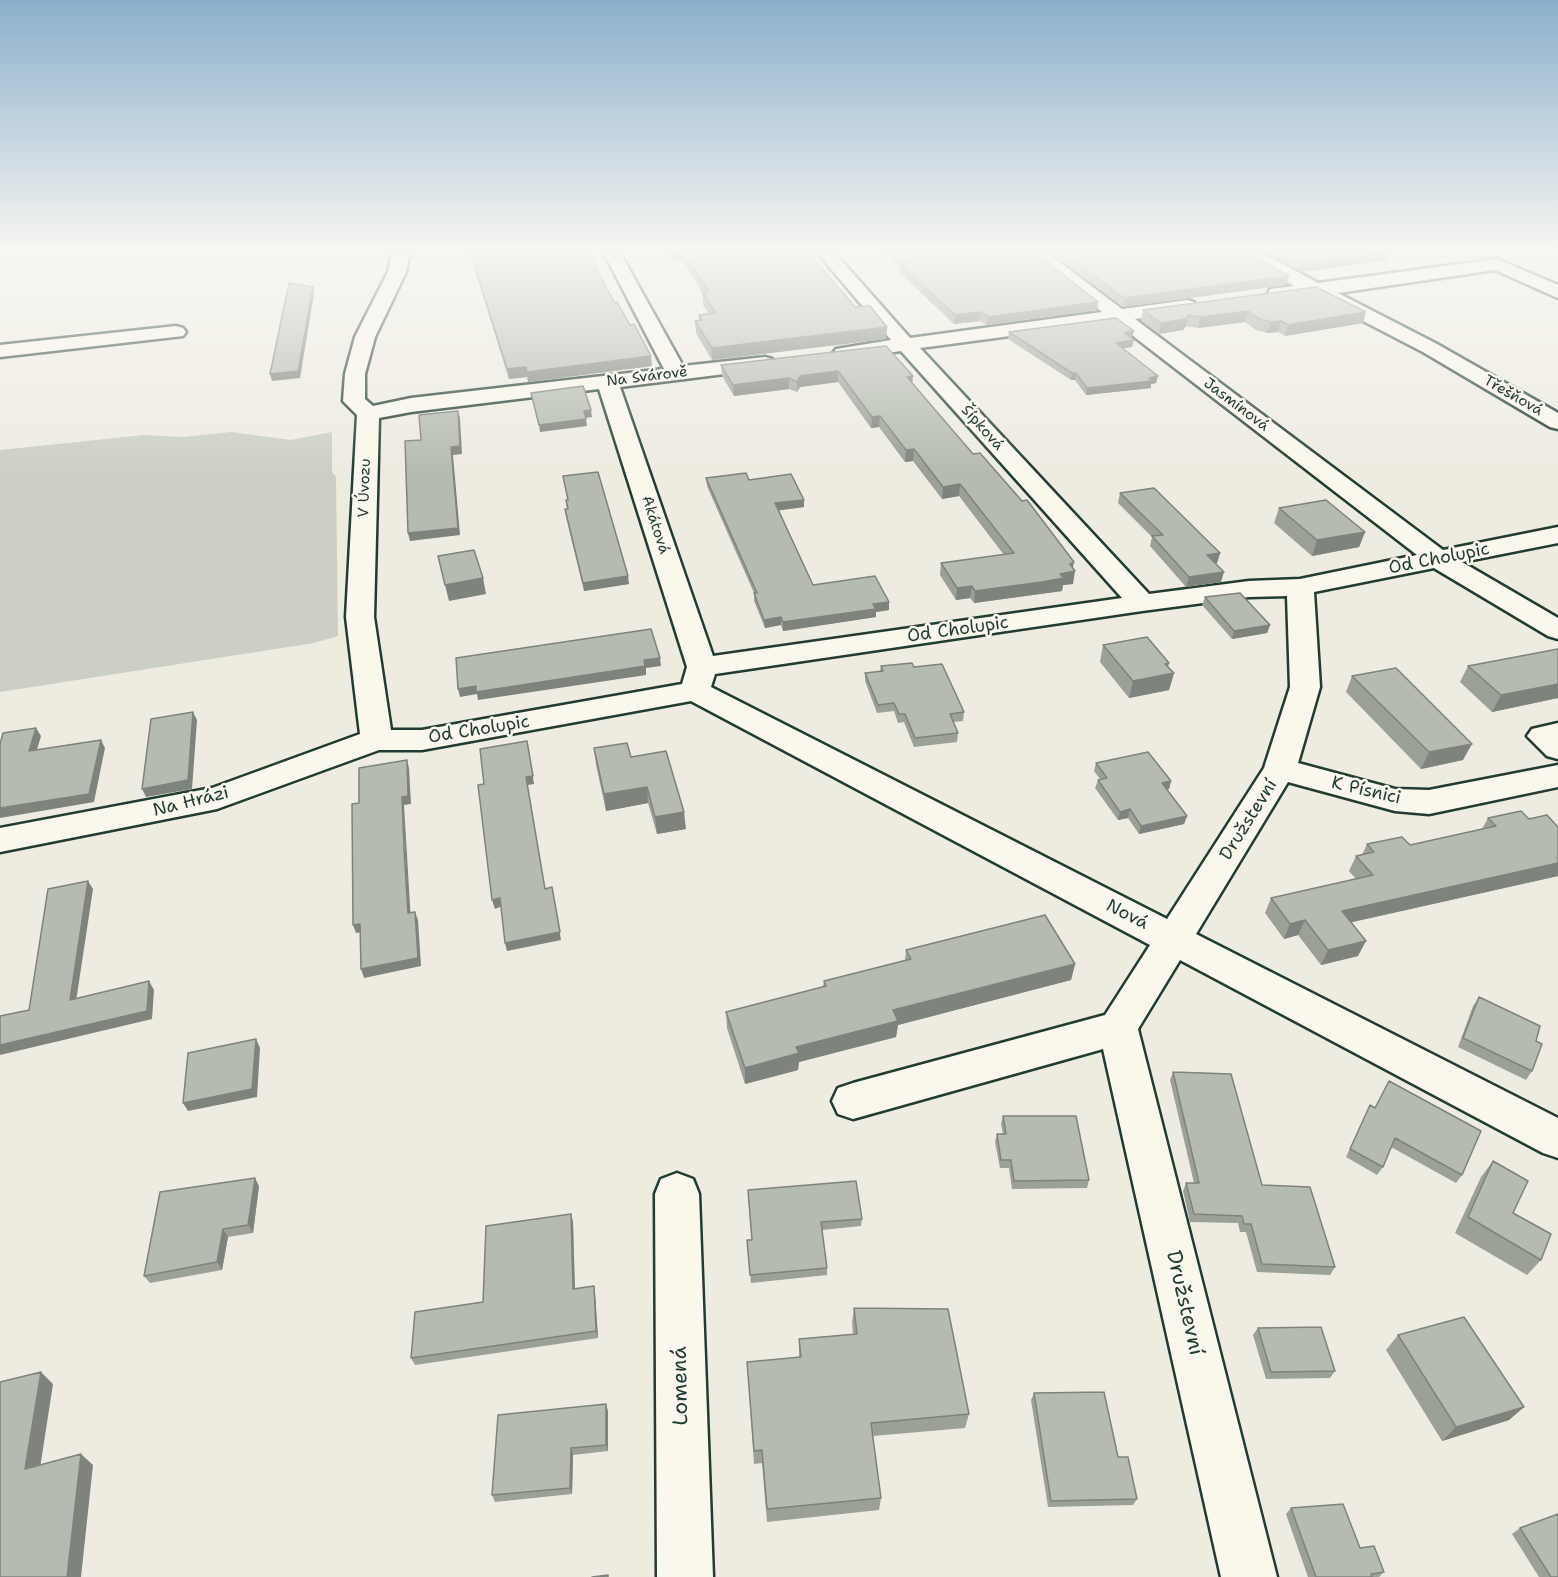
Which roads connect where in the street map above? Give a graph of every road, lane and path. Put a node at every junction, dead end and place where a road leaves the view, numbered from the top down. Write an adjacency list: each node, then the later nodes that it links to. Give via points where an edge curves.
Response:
1 (371, 325): 14 (street, via 355,374 354,401)
2 (650, 325): 12 (street)
3 (888, 325): 8 (street, Šípková)
4 (1057, 325): 8 (street)
5 (1131, 325): 17 (street, Jasmínová)
6 (1385, 325): 15 (street, Třešňová)
7 (176, 332): 9 (street)
8 (906, 345): 10 (street); 19 (street, Šípková)
9 (0, 351)
10 (826, 355)
11 (780, 361): 12 (street, Na Svárově)
12 (677, 374): 13 (street, Na Svárově)
13 (608, 383): 14 (street, Na Svárově); 21 (street, Akátová)
14 (368, 413): 23 (street, V Úvozu, via 360,617)
15 (1558, 422)
16 (1558, 535): 17 (street, Od Cholupic)
17 (1438, 559): 18 (street, Od Cholupic); 20 (street, Jasmínová)
18 (1300, 586): 19 (street, Od Cholupic); 25 (street, Družstevní, via 1305,687)
19 (1142, 603): 21 (street, Od Cholupic)
20 (1558, 630)
21 (699, 679): 23 (street, Od Cholupic, via 422,740); 28 (street, Nová)
22 (1558, 733): 24 (street, via 1543,736)
23 (376, 740): 27 (street, Na Hrázi, via 217,798)
24 (1558, 749)
25 (1280, 769): 26 (street, K Písnici, via 1395,800 1429,802); 28 (street, Družstevní)
26 (1558, 776)
27 (0, 840)
28 (1174, 940): 29 (street, Družstevní); 31 (street, Nová)
29 (1118, 1028): 30 (street); 34 (street, Družstevní)
30 (853, 1101)
31 (1558, 1139)
32 (677, 1194): 33 (street, Lomená)
33 (685, 1577)
34 (1249, 1577)

